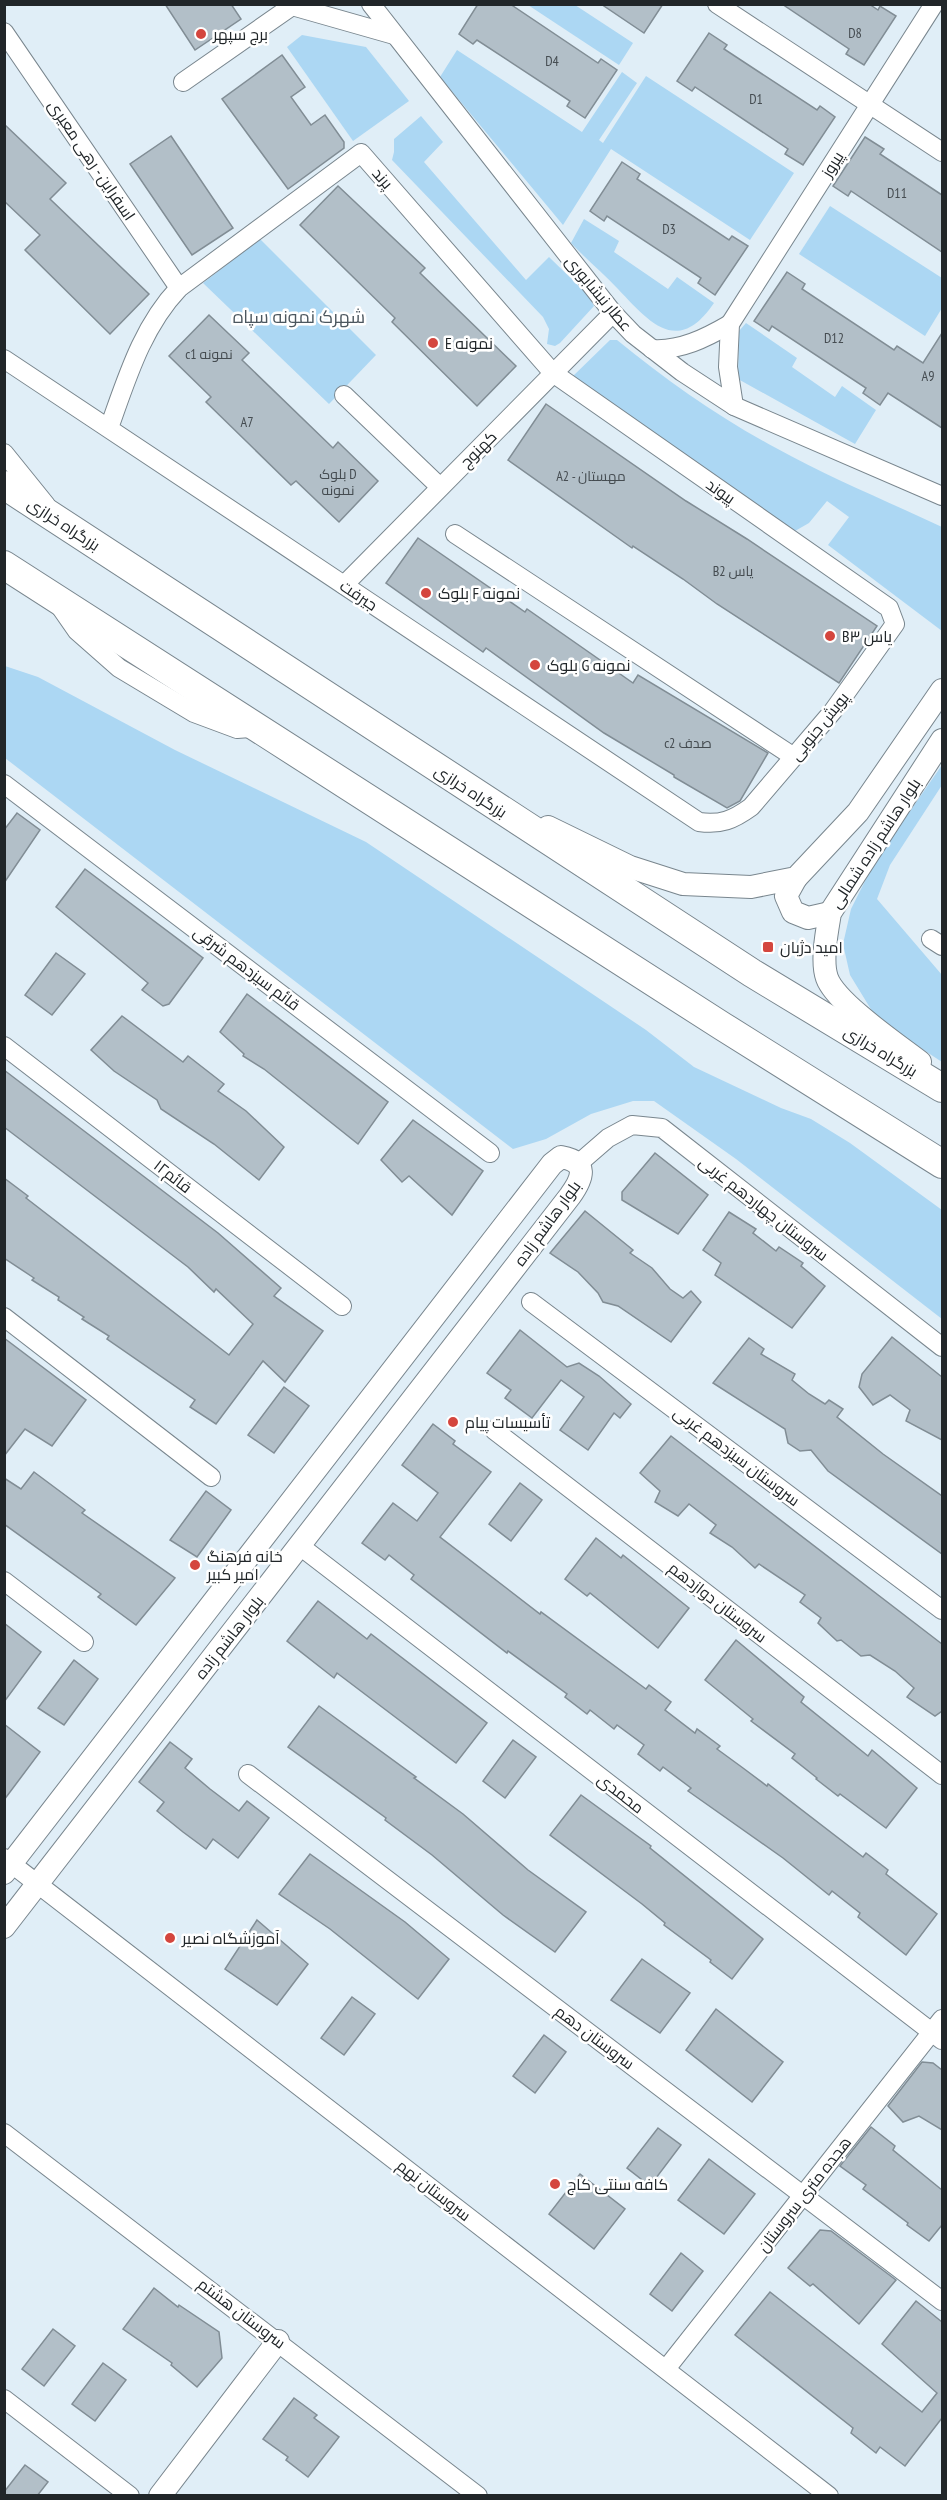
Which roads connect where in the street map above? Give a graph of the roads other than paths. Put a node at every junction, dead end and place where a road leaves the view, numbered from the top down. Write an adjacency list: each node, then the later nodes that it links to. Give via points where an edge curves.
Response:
1 (371, 4): 6 (street, عطار نیشابوری)
2 (717, 4): 8 (street)
3 (934, 4): 8 (street, پیروز)
4 (292, 5): 6 (street); 7 (street)
5 (4, 32): 10 (street, اسفراين - رهی معیری)
6 (394, 35): 11 (street, عطار نیشابوری)
7 (183, 82)
8 (869, 105): 9 (street); 12 (street, پیروز)
9 (942, 152)
10 (179, 288): 15 (street, پرند, via 361,153); 18 (street, پرند, via 161,307 140,346)
11 (613, 313): 13 (street, عطار نیشابوری); 15 (street, كهنوج)
12 (730, 324): 13 (street, پیروز, via 694,343); 17 (street, پیروز, via 728,367)
13 (652, 349): 17 (street, عطار نیشابوری)
14 (4, 359): 18 (street, جيرفت)
15 (554, 373): 21 (street, كهنوج); 27 (street, پیوند)
16 (344, 395): 21 (street)
17 (734, 405): 22 (street, عطار نیشابوری)
18 (109, 428): 26 (street, جيرفت)
19 (4, 453): 23 (street)
20 (4, 485): 23 (highway, بزرگراه خرازی)
21 (440, 487): 26 (street, كهنوج)
22 (942, 496)
23 (56, 519): 32 (highway, بزرگراه خرازی)
24 (455, 534): 30 (street)
25 (4, 565): 41 (highway)
26 (344, 585): 33 (street, جيرفت, via 699,822)
27 (889, 608): 30 (street, پویش جنوبی, via 895,624 833,711)
28 (942, 690): 34 (street, بلوار هاشم زاده شمالی, via 858,812)
29 (942, 740): 35 (street, بلوار هاشم زاده شمالی)
30 (794, 757): 33 (street, پویش جنوبی, via 751,807)
31 (4, 784): 39 (street, قائم سیزدهم شرقی)
32 (468, 789): 34 (street, via 630,867 683,884 751,887); 38 (highway, بزرگراه خرازی, via 752,973)
33 (717, 825)
34 (796, 878): 35 (street, via 786,896 793,912 808,918)
35 (830, 913): 37 (street, بلوار هاشم زاده شمالی, via 825,946 827,978 850,1008)
36 (4, 1046): 43 (street, قائم۱۲)
37 (942, 1079)
38 (942, 1088)
39 (490, 1153)
40 (578, 1164): 45 (street, سروستان چهاردهم غربی, via 608,1138 632,1125 662,1128); 46 (street, بلوار هاشم زاده, via 561,1157 552,1164); 47 (street, بلوار هاشم زاده, via 582,1172 580,1182)
41 (942, 1164)
42 (531, 1302): 52 (street, سروستان سیزدهم غربی)
43 (342, 1306)
44 (4, 1317): 49 (street)
45 (942, 1347)
46 (408, 1352): 47 (street); 56 (street, بلوار هاشم زاده)
47 (435, 1371): 50 (street, بلوار هاشم زاده)
48 (494, 1430): 55 (street, سروستان دوازدهم)
49 (211, 1477)
50 (300, 1546): 57 (street, بلوار هاشم زاده); 59 (street, محمدی)
51 (4, 1581): 53 (street)
52 (942, 1610)
53 (84, 1642)
54 (248, 1774): 61 (street, سروستان دهم)
55 (942, 1775)
56 (7, 1865): 57 (street, سروستان نهم)
57 (38, 1884): 58 (street, بلوار هاشم زاده); 64 (street, سروستان نهم)
58 (4, 1927)
59 (939, 2030): 61 (street, هجده متری سروستان)
60 (4, 2133): 63 (street, سروستان هشتم)
61 (803, 2195): 62 (street, سروستان دهم); 64 (street, هجده متری سروستان)
62 (942, 2301)
63 (278, 2341): 67 (street); 68 (street, سروستان هشتم)
64 (666, 2369): 69 (street, سروستان نهم)
65 (4, 2398): 66 (street)
66 (130, 2496)
67 (160, 2496)
68 (478, 2496)
69 (829, 2496)

